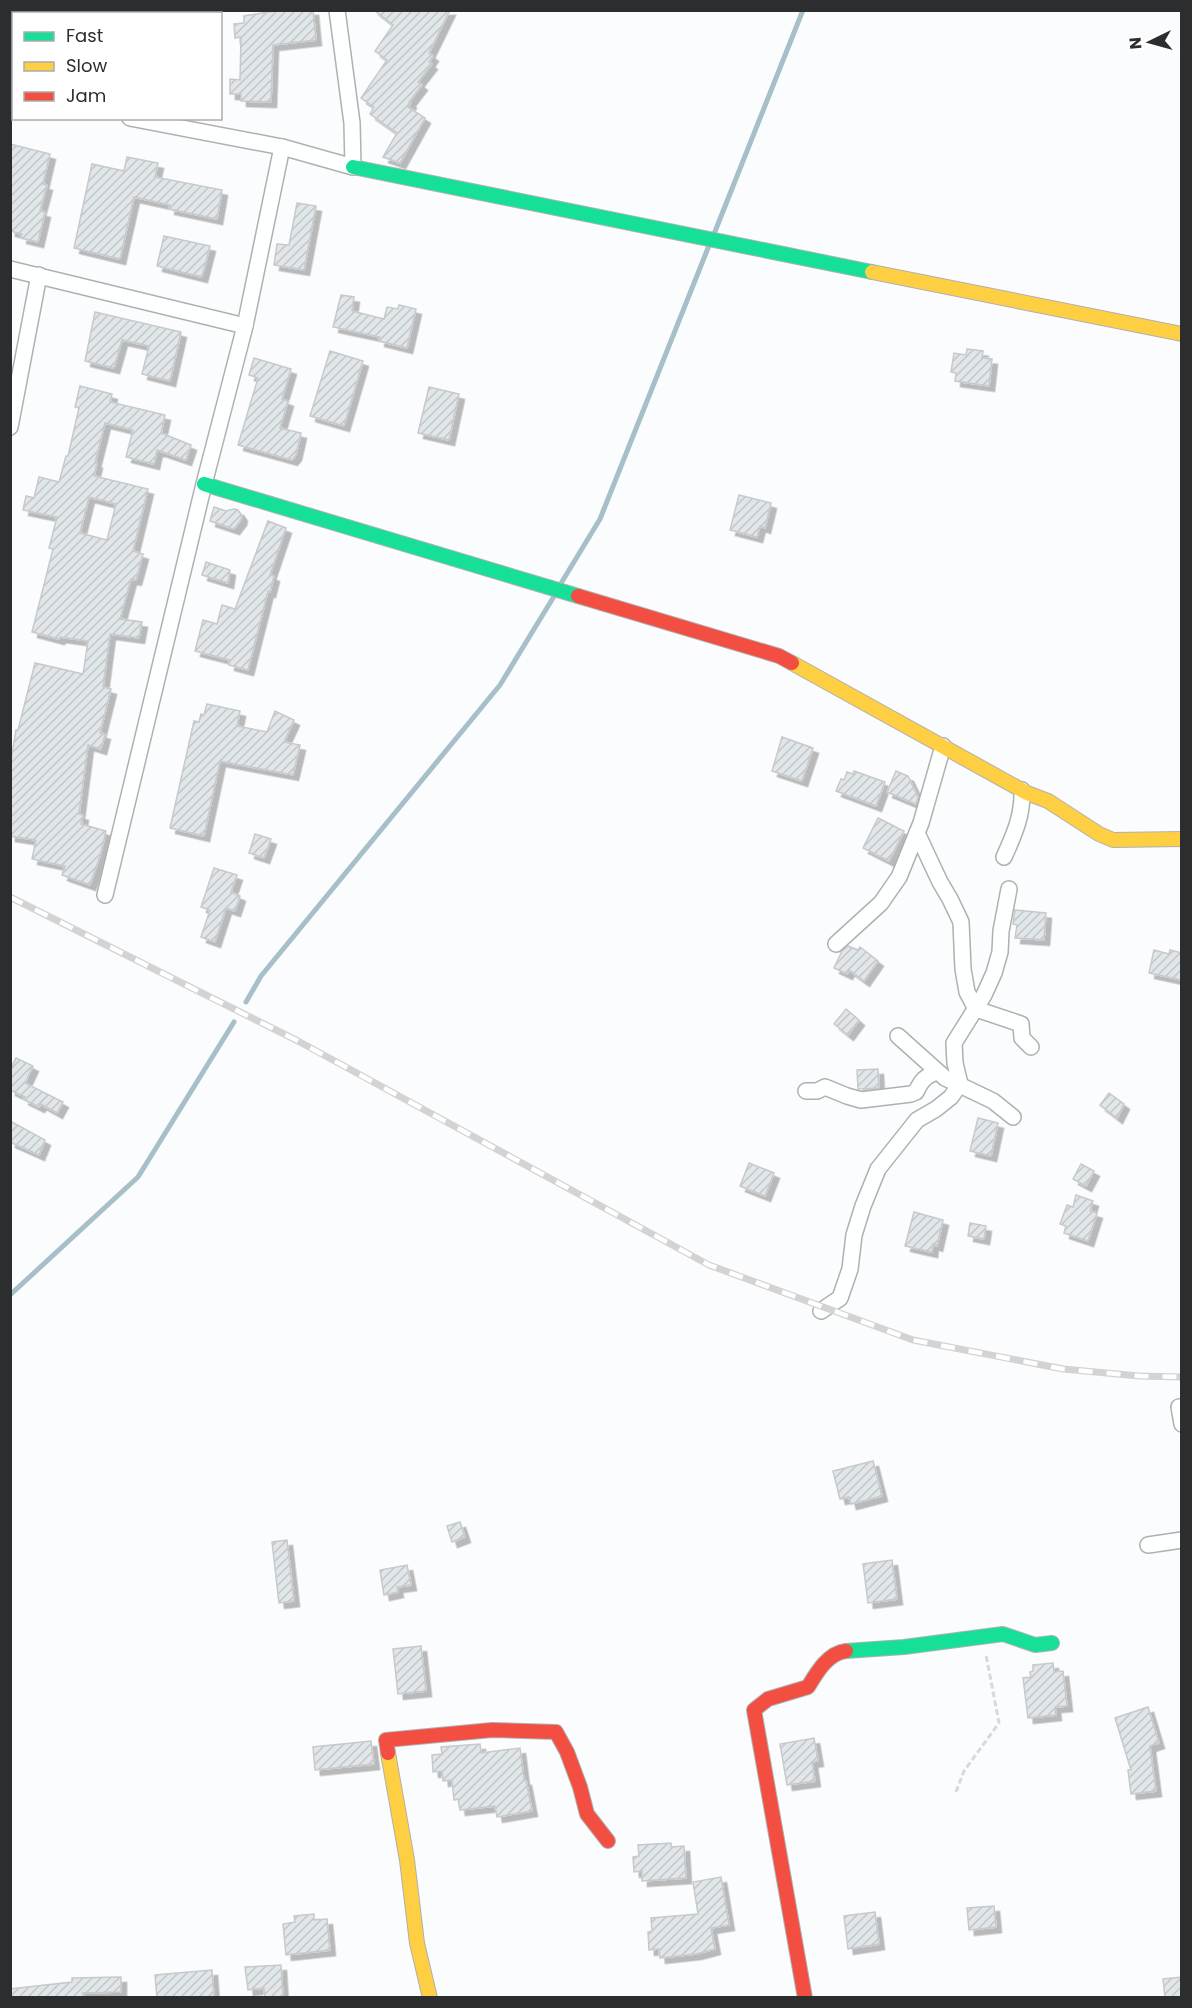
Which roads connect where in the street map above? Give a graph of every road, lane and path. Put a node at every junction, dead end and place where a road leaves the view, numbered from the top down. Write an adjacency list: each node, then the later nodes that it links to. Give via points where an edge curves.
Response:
1 (337, 10): 5 (street, via 352,123)
2 (152, 120): 3 (street)
3 (195, 124): 4 (street)
4 (282, 147): 5 (street); 8 (street)
5 (353, 167): 9 (street)
6 (10, 268): 7 (street)
7 (39, 275): 8 (street); 10 (street)
8 (245, 326): 11 (street)
9 (1182, 334)
10 (10, 427)
11 (204, 484): 12 (street, via 779,656); 18 (street)
12 (943, 747): 13 (street); 14 (street)
13 (1022, 790): 15 (street, via 1113,840); 16 (street, via 1023,807)
14 (917, 833): 19 (street, via 899,877 881,903); 20 (street, via 961,922 963,969 967,992)
15 (1182, 839)
16 (1004, 857)
17 (1009, 889): 20 (street, via 994,974)
18 (105, 894)
19 (836, 944)
20 (976, 1009): 22 (street, via 1021,1024 1022,1038); 24 (street, via 954,1043)
21 (898, 1036): 23 (street)
22 (1031, 1047)
23 (937, 1072): 24 (street); 25 (street, via 921,1081 911,1094 861,1100 825,1087)
24 (960, 1084): 26 (street, via 993,1101); 27 (street, via 951,1097 917,1120 878,1169 854,1235 850,1269 840,1298)
25 (806, 1090)
26 (1013, 1118)
27 (821, 1311)
28 (1179, 1407): 29 (street)
29 (1182, 1424)
30 (1182, 1540): 31 (street)
31 (1148, 1545)
32 (981, 1636): 33 (street, via 1003,1634 1035,1644); 34 (path, via 999,1723 964,1771); 37 (street, via 837,1652 818,1670 808,1687 768,1699 754,1710)
33 (1052, 1643)
34 (956, 1792)
35 (608, 1841): 36 (street, via 587,1814 567,1752 556,1732 533,1729 447,1733 387,1740 417,1943)
36 (430, 1998)
37 (805, 1998)

